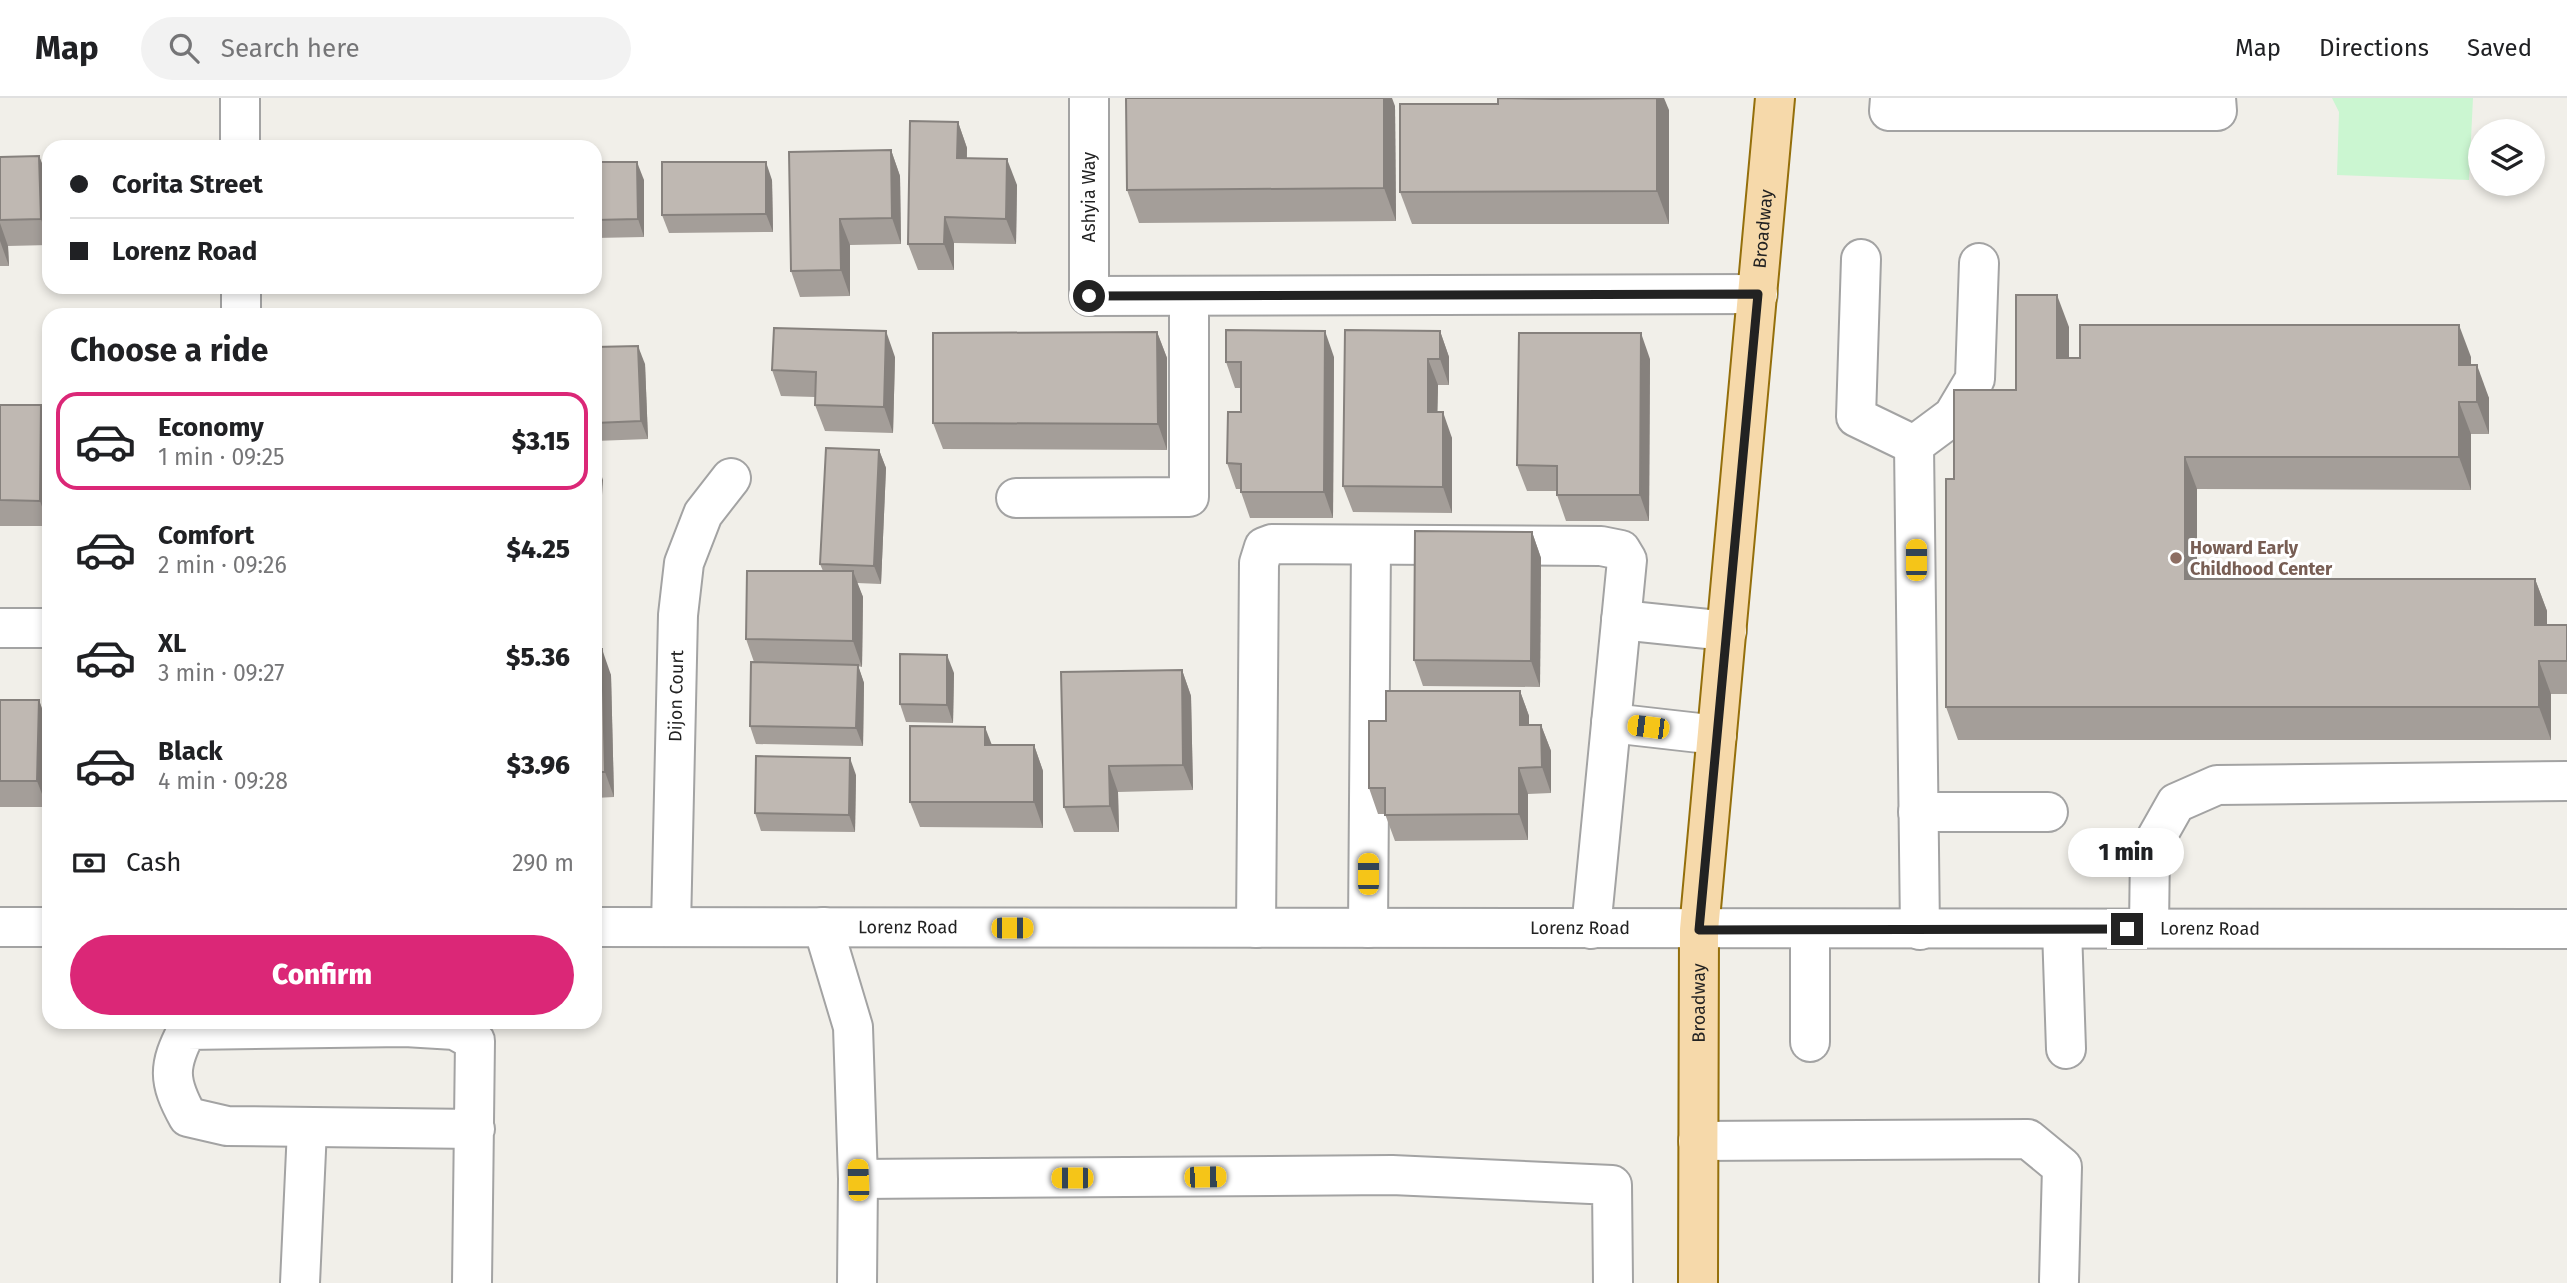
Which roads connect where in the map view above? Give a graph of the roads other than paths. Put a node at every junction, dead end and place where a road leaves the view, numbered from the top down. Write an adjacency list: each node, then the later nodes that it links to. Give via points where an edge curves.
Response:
1 (240, 98): 6 (street)
2 (1089, 98): 10 (street, Ashyia Way, via 1089,296)
3 (1775, 98): 9 (main road, Broadway)
4 (1890, 98): 5 (street, via 1889,111 2217,111)
5 (2217, 98)
6 (240, 140)
7 (1861, 259): 11 (street, via 1856,418)
8 (1979, 262): 11 (street, via 1975,379 1953,416)
9 (1758, 294): 10 (street); 18 (main road, Broadway)
10 (1189, 296): 13 (street, via 1189,497)
11 (1914, 445): 22 (street)
12 (731, 478): 25 (street, Dijon Court, via 703,514 684,563 678,615)
13 (1016, 498)
14 (1371, 545): 15 (street, via 1601,546 1621,550 1627,559); 29 (street, via 1272,544 1264,547 1259,563); 30 (street)
15 (1621, 620): 18 (street); 19 (street)
16 (0, 628): 17 (street)
17 (42, 628)
18 (1727, 631): 20 (main road, Broadway)
19 (1611, 723): 20 (street); 31 (street)
20 (1717, 735): 35 (main road, Broadway)
21 (2567, 782): 33 (street, via 2217,785 2176,803 2150,849)
22 (1918, 812): 23 (street); 37 (street)
23 (2048, 812)
24 (602, 926): 25 (street, Lorenz Road)
25 (671, 926): 28 (street, Lorenz Road)
26 (0, 927): 27 (street)
27 (42, 927)
28 (823, 927): 29 (street, Lorenz Road); 45 (street, via 853,1027)
29 (1256, 929): 30 (street, Lorenz Road)
30 (1368, 929): 31 (street, Lorenz Road)
31 (1591, 929): 35 (street, Lorenz Road)
32 (2062, 929): 33 (street, Lorenz Road); 37 (street, Lorenz Road); 41 (street)
33 (2149, 929): 34 (street, Lorenz Road)
34 (2567, 929)
35 (1699, 930): 36 (street, Lorenz Road); 44 (main road, Broadway)
36 (1810, 930): 37 (street, Lorenz Road); 40 (street)
37 (1920, 930)
38 (233, 1029): 42 (street, via 187,1030 173,1058 173,1090 188,1117 227,1126)
39 (459, 1029): 43 (street, via 475,1041)
40 (1810, 1042)
41 (2066, 1049)
42 (307, 1129): 43 (street); 47 (street)
43 (475, 1129): 48 (street)
44 (1698, 1140): 46 (street, via 2028,1139 2062,1167); 51 (main road, Broadway)
45 (858, 1180): 49 (street); 50 (street, via 1392,1175 1612,1185)
46 (2059, 1281)
47 (300, 1283)
48 (472, 1283)
49 (857, 1283)
50 (1613, 1283)
51 (1698, 1283)

